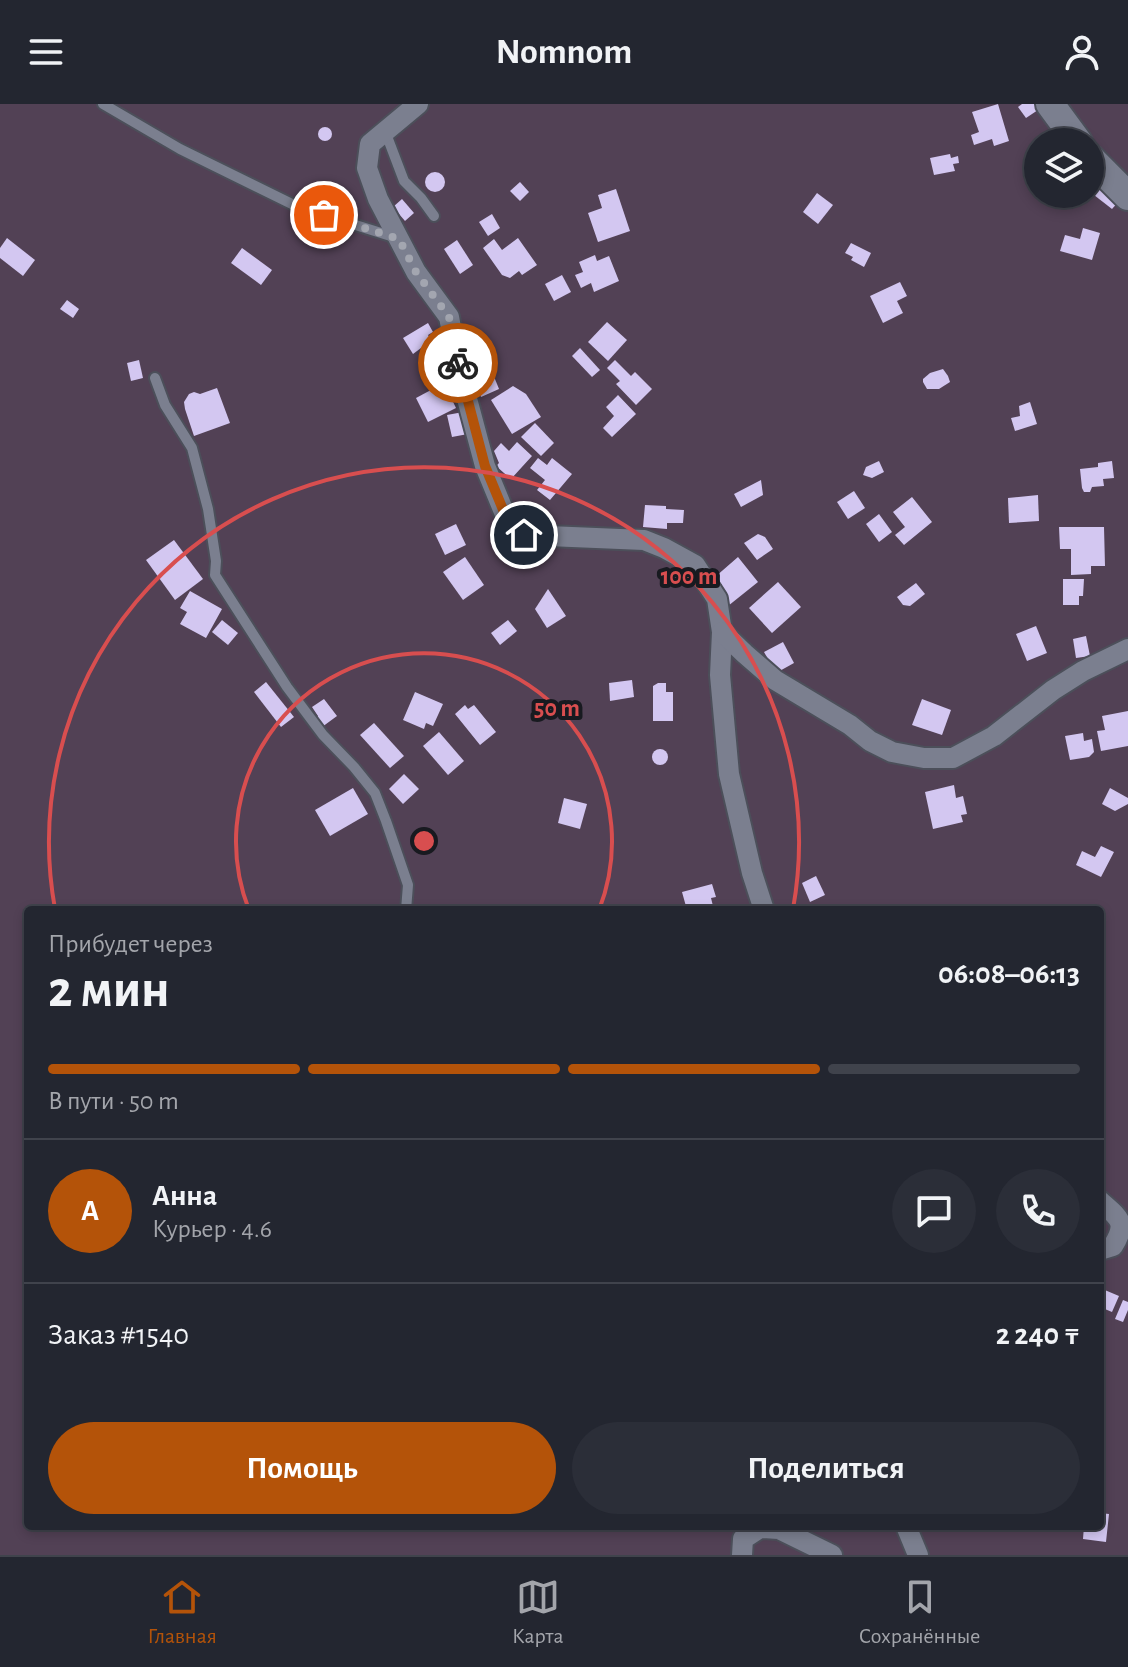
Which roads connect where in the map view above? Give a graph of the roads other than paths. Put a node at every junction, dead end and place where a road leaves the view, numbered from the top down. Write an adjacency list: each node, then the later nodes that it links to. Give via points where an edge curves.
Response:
1 (103, 104): 9 (lane, via 298,207)
2 (418, 104): 5 (street)
3 (1050, 104): 4 (street)
4 (1068, 128)
5 (385, 131): 8 (lane, via 404,181); 9 (street, via 370,144 367,168)
6 (1104, 172): 7 (street)
7 (1128, 196)
8 (434, 216)
9 (399, 239): 11 (street, via 449,317 485,466 504,512 524,535 644,540 695,565 717,599)
10 (155, 378): 13 (lane, via 192,448 208,509 215,575 287,687 375,793 408,885)
11 (722, 632): 12 (street, via 775,680 870,741 924,758 953,758 994,736 1083,671); 14 (street, via 720,675 729,774)
12 (1128, 649)
13 (406, 906)
14 (763, 906)
15 (1104, 1204): 16 (street, via 1119,1217)
16 (1123, 1239): 17 (street)
17 (1104, 1249)
18 (757, 1530): 21 (street, via 743,1539)
19 (781, 1530): 22 (street)
20 (908, 1530): 23 (street)
21 (742, 1555)
22 (832, 1555)
23 (918, 1555)

